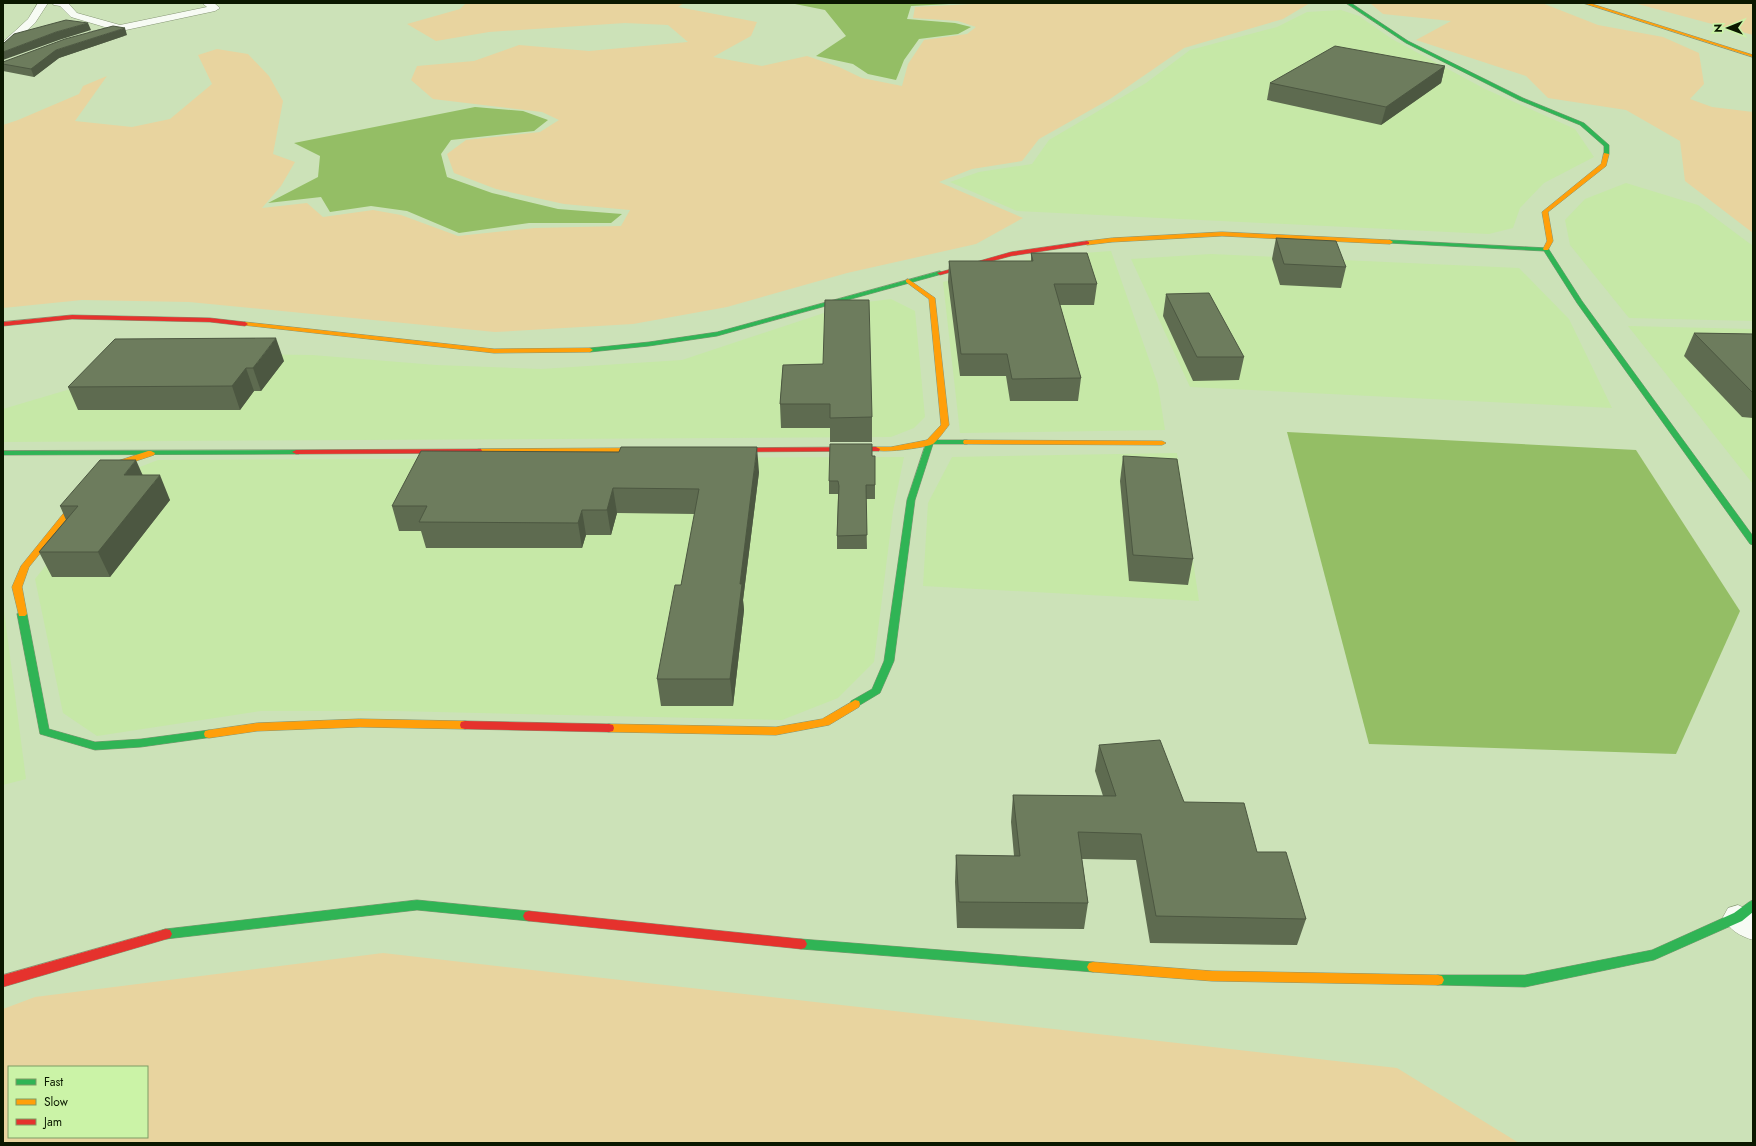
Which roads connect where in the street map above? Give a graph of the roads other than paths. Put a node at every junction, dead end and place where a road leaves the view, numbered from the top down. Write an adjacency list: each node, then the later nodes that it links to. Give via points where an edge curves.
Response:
1 (43, 3): 8 (street, via 32,22)
2 (57, 3): 6 (street, via 63,3 74,14)
3 (206, 3): 6 (street, via 216,8)
4 (1348, 3): 10 (street, via 1407,42 1521,99 1582,124 1607,146 1604,165 1545,212 1550,241)
5 (1584, 3): 9 (street)
6 (120, 28): 7 (street)
7 (84, 37)
8 (3, 48)
9 (1753, 56)
10 (1546, 249): 11 (street, via 1222,234 1112,240 1011,254); 19 (street, via 1579,302)
11 (908, 281): 12 (street, via 717,334 576,351 494,351 210,320 72,318); 13 (street, via 932,298 945,425)
12 (3, 324)
13 (930, 442): 14 (street); 16 (street, via 891,449); 18 (street, via 911,500 889,660 876,691 825,722 776,731 360,723 257,727 141,743 95,746 44,731 17,587 25,566 99,475 115,465)
14 (1162, 443)
15 (660, 450): 18 (street)
16 (716, 450)
17 (3, 453): 18 (street)
18 (151, 454)
19 (1753, 542)
20 (1748, 917): 21 (street, via 1654,955 1525,981 1212,976 802,944 417,905 169,933)
21 (3, 981)

